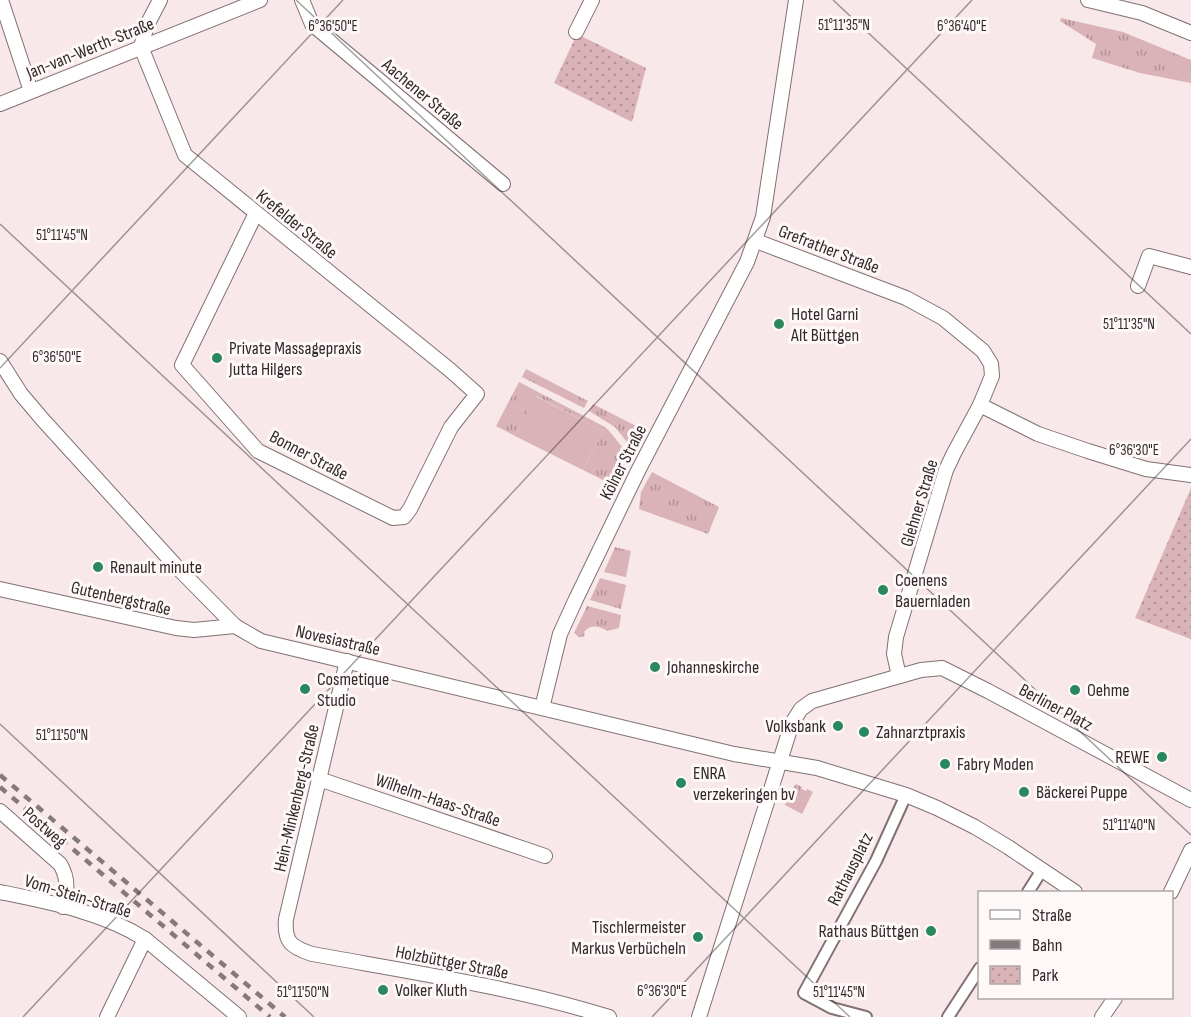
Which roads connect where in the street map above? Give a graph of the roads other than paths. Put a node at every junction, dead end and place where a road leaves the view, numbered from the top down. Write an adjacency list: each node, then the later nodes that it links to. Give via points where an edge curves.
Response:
1 (1, 0): 13 (street)
2 (160, 0): 12 (street)
3 (260, 0): 12 (street, Jan-van-Werth-Straße)
4 (302, 0): 15 (street, Aachener Straße, via 312,24)
5 (592, 0): 10 (street)
6 (796, 0): 17 (street, Grefrather Straße)
7 (1088, 0): 9 (street)
8 (1149, 0): 9 (street)
9 (1142, 14): 11 (street)
10 (576, 32)
11 (1191, 33)
12 (141, 47): 13 (street, Jan-van-Werth-Straße); 16 (street, Krefelder Straße, via 185,155)
13 (31, 92): 14 (street, Jan-van-Werth-Straße)
14 (0, 104)
15 (503, 184)
16 (256, 213): 21 (street, Krefelder Straße); 21 (street, Bonner Straße, via 182,365 258,451 393,519 404,517 452,427)
17 (756, 241): 22 (street, Grefrather Straße, via 906,298 943,318 983,351 992,364 992,376); 28 (street, Kölner Straße, via 629,487 564,624)
18 (1191, 267): 19 (street, via 1149,256)
19 (1138, 286)
20 (0, 361): 25 (street, Novesiastraße, via 45,423)
21 (477, 394)
22 (980, 405): 23 (street, via 1038,434 1088,451 1146,469); 27 (street, Glehner Straße, via 946,470 896,637 894,654)
23 (1191, 475)
24 (0, 589): 25 (street, Gutenbergstraße, via 176,628)
25 (235, 626): 26 (street, Novesiastraße, via 261,641)
26 (347, 661): 28 (street, Novesiastraße); 30 (street, Hein-Minkenberg-Straße)
27 (899, 676): 29 (street, via 806,705 794,720); 32 (street, Berliner Platz, via 928,668 949,671)
28 (542, 708): 29 (street, Novesiastraße)
29 (780, 763): 31 (street, via 817,768); 51 (street)
30 (319, 779): 35 (street, Wilhelm-Haas-Straße); 43 (street, Hein-Minkenberg-Straße, via 286,919)
31 (906, 795): 36 (street, via 975,827); 46 (street, Rathausplatz, via 876,861 804,993)
32 (1191, 800)
33 (0, 811): 41 (street, Postweg, via 60,864 68,885)
34 (1191, 850): 39 (street)
35 (545, 856)
36 (1042, 870): 37 (street); 38 (street)
37 (1029, 891)
38 (1074, 891)
39 (1171, 891)
40 (0, 892): 41 (street, Vom-Stein-Straße)
41 (63, 907): 42 (street, Vom-Stein-Straße, via 112,922)
42 (145, 939): 48 (street); 49 (street, Vom-Stein-Straße)
43 (289, 942): 50 (street, Holzbüttger Straße, via 312,954 430,975)
44 (978, 971): 53 (street)
45 (1114, 999): 47 (street)
46 (830, 1013): 52 (street, Rathausplatz)
47 (1105, 1016)
48 (107, 1017)
49 (239, 1017)
50 (609, 1017)
51 (699, 1017)
52 (866, 1017)
53 (948, 1017)

